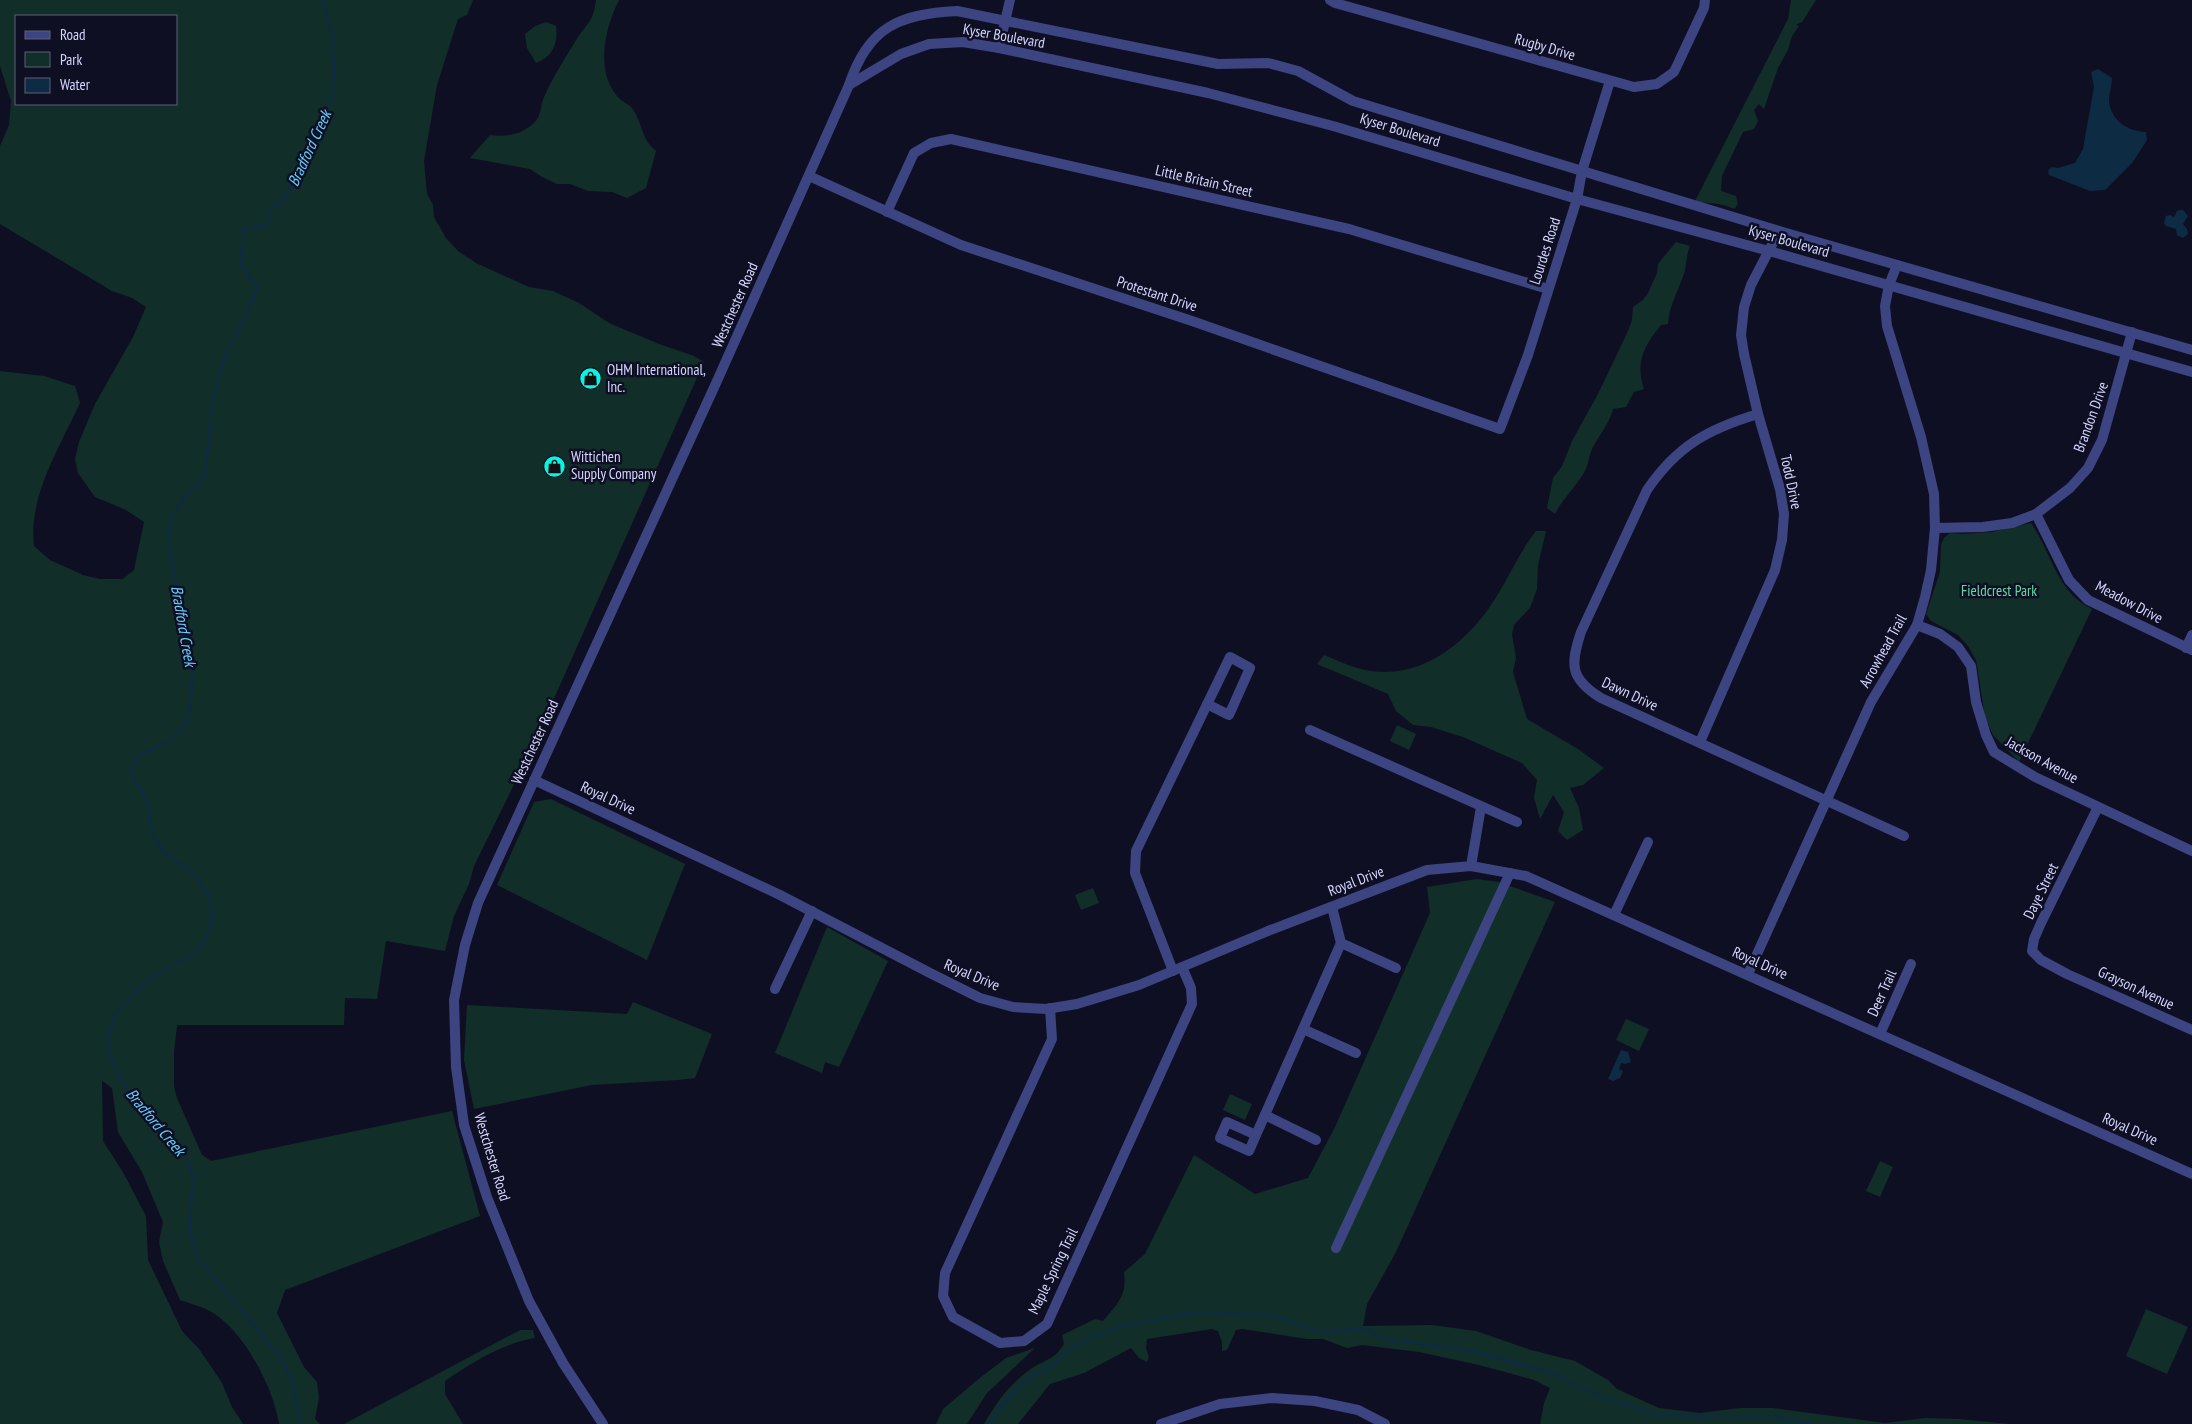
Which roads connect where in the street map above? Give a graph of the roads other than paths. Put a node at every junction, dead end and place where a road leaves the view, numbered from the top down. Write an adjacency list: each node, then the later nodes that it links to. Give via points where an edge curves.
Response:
1 (1010, 0): 4 (street)
2 (1330, 0): 6 (street, Rugby Drive)
3 (1705, 0): 6 (street, Rugby Drive, via 1674,72 1657,84 1634,87)
4 (1006, 21): 5 (street); 7 (street, Kyser Boulevard, via 957,11 925,13 899,21 871,41 856,63); 8 (street, Kyser Boulevard, via 1218,64 1268,64 1298,71 1353,100)
5 (999, 48): 7 (street, Kyser Boulevard, via 963,42 929,44 901,54); 10 (street, Kyser Boulevard, via 1208,93 1333,126)
6 (1610, 81): 8 (street, Lourdes Road)
7 (849, 86): 9 (street, Westchester Road)
8 (1582, 171): 10 (street, Lourdes Road); 12 (street, Kyser Boulevard)
9 (809, 176): 11 (street, Protestant Drive); 31 (street, Westchester Road)
10 (1577, 199): 13 (street, Kyser Boulevard); 16 (street, Lourdes Road)
11 (887, 212): 16 (street, Little Britain Street, via 914,153 931,143 951,139 1349,229); 22 (street, Protestant Drive, via 961,245 1192,321)
12 (1779, 231): 13 (street, Todd Drive); 14 (street, Kyser Boulevard)
13 (1769, 251): 15 (street, Kyser Boulevard); 21 (street, Todd Drive, via 1751,285 1744,307 1741,335)
14 (1897, 265): 15 (street, Arrowhead Trail); 17 (street, Kyser Boulevard)
15 (1890, 285): 19 (street, Kyser Boulevard); 24 (street, Arrowhead Trail, via 1885,306 1887,326 1921,437 1934,494)
16 (1548, 289): 22 (street, Lourdes Road)
17 (2132, 332): 18 (street, Kyser Boulevard); 19 (street, Brandon Drive)
18 (2192, 350)
19 (2127, 353): 20 (street, Kyser Boulevard); 23 (street, Brandon Drive, via 2102,440 2088,468 2070,488)
20 (2192, 372)
21 (1758, 414): 30 (street, Todd Drive, via 1780,489 1784,514 1782,540 1775,570); 30 (street, Dawn Drive, via 1710,431 1687,446 1660,471 1647,490 1581,632 1574,654 1574,670 1584,688)
22 (1500, 429)
23 (2036, 514): 24 (street, Brandon Drive, via 1992,526); 27 (street, Meadow Drive, via 2069,580 2088,600)
24 (1935, 528): 25 (street, Arrowhead Trail, via 1930,570)
25 (1917, 625): 32 (street, Arrowhead Trail, via 1871,702); 33 (street, Jackson Avenue, via 1940,634 1958,647 1971,666 1976,702 1994,752 2035,777)
26 (2192, 635): 27 (street)
27 (2189, 649)
28 (1207, 704): 28 (street, Maple Spring Trail, via 1230,657 1250,668 1229,716); 47 (street, Maple Spring Trail, via 1136,851 1135,873)
29 (1310, 730): 34 (street)
30 (1700, 742): 32 (street, Dawn Drive)
31 (534, 780): 42 (street, Royal Drive); 62 (street, Westchester Road, via 478,903 465,944 454,1000 456,1067 464,1125 487,1197 529,1301 563,1363)
32 (1826, 800): 36 (street, Dawn Drive); 48 (street, Arrowhead Trail)
33 (2098, 806): 38 (street, Jackson Avenue); 49 (street, Daye Street, via 2034,939 2032,951 2041,960)
34 (1481, 807): 35 (street); 39 (street)
35 (1517, 822)
36 (1904, 836)
37 (1648, 842): 43 (street)
38 (2192, 851)
39 (1471, 866): 40 (street, Royal Drive); 41 (street, Royal Drive, via 1427,870)
40 (1510, 873): 43 (street, Royal Drive, via 1549,885); 60 (street)
41 (1332, 907): 44 (street); 47 (street, Royal Drive)
42 (812, 911): 50 (street); 51 (street, Royal Drive, via 980,998 1013,1007)
43 (1614, 915): 48 (street, Royal Drive)
44 (1341, 943): 46 (street); 52 (street)
45 (1911, 964): 54 (street, Deer Trail)
46 (1396, 968)
47 (1178, 969): 51 (street, Royal Drive, via 1077,1004); 51 (street, Maple Spring Trail, via 1191,988 1192,1004 1047,1324 1024,1341 1000,1343 952,1317 943,1296 945,1273 1052,1039)
48 (1748, 974): 54 (street, Royal Drive)
49 (2067, 974): 53 (street, Grayson Avenue)
50 (775, 989)
51 (1050, 1008)
52 (1303, 1029): 55 (street); 56 (street)
53 (2192, 1030)
54 (1880, 1034): 59 (street, Royal Drive)
55 (1356, 1053)
56 (1265, 1115): 57 (street); 58 (street)
57 (1256, 1134)
58 (1316, 1140)
59 (2192, 1174)
60 (1336, 1248)
61 (1379, 1423): 63 (street, via 1358,1410 1315,1401 1272,1398 1220,1404)
62 (603, 1424)
63 (1161, 1424)

